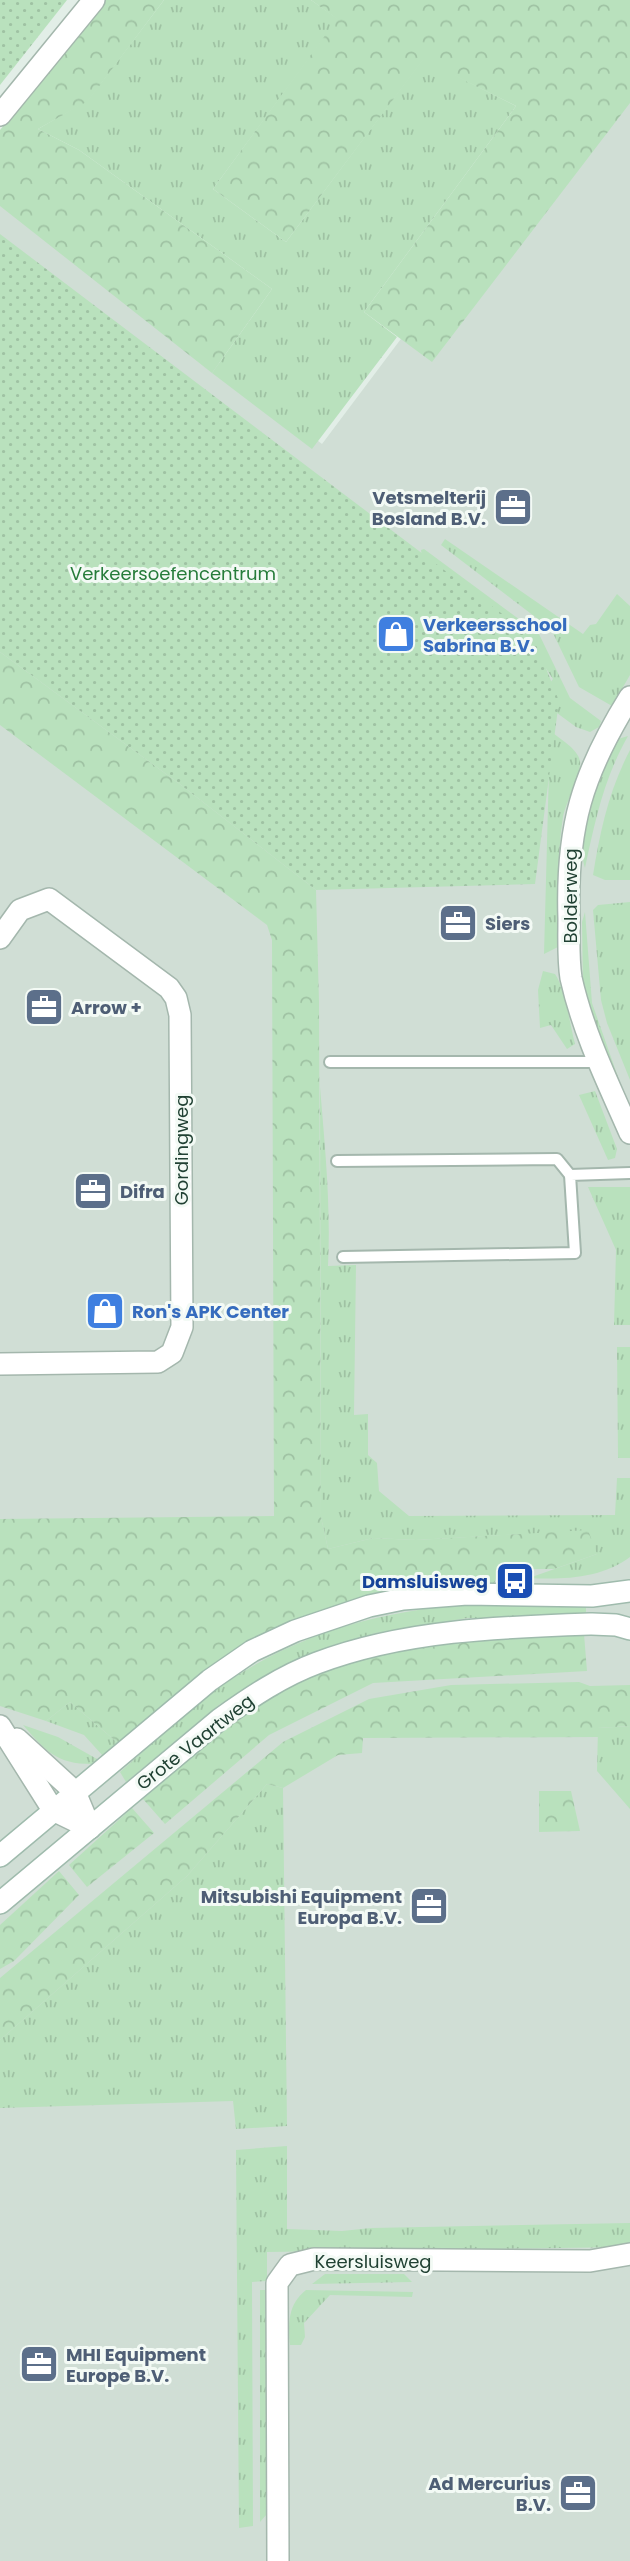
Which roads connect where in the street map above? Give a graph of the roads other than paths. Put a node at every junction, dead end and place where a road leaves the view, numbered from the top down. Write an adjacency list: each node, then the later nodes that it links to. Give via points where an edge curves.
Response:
1 (94, 0): 2 (street)
2 (0, 115)
3 (630, 697): 6 (street, Bolderweg, via 582,790 569,854 571,976)
4 (0, 938): 12 (street, Gordingweg, via 20,910 49,900 169,988 176,998 180,1015 182,1326 172,1353 158,1362)
5 (330, 1062): 6 (lane)
6 (599, 1062): 7 (street, Bolderweg)
7 (630, 1133)
8 (337, 1161): 10 (lane, via 557,1159)
9 (630, 1173): 10 (lane)
10 (570, 1175): 11 (lane, via 575,1253)
11 (343, 1257)
12 (0, 1364)
13 (630, 1591): 18 (street, Grote Vaartweg, via 592,1596 467,1594 404,1599 295,1631 252,1651 210,1680)
14 (630, 1602): 15 (street)
15 (630, 1618)
16 (630, 1629): 20 (street, Grote Vaartweg, via 580,1624 433,1635 383,1643 316,1664 259,1692 220,1719)
17 (0, 1724): 18 (street); 19 (street)
18 (75, 1792): 19 (street, Grote Vaartweg); 20 (street)
19 (53, 1810): 20 (street); 21 (street, Grote Vaartweg)
20 (90, 1828): 22 (street, Grote Vaartweg)
21 (0, 1856)
22 (0, 1903)
23 (630, 2254): 24 (street, Keersluisweg, via 590,2262 314,2259 290,2265 277,2283)
24 (278, 2561)

